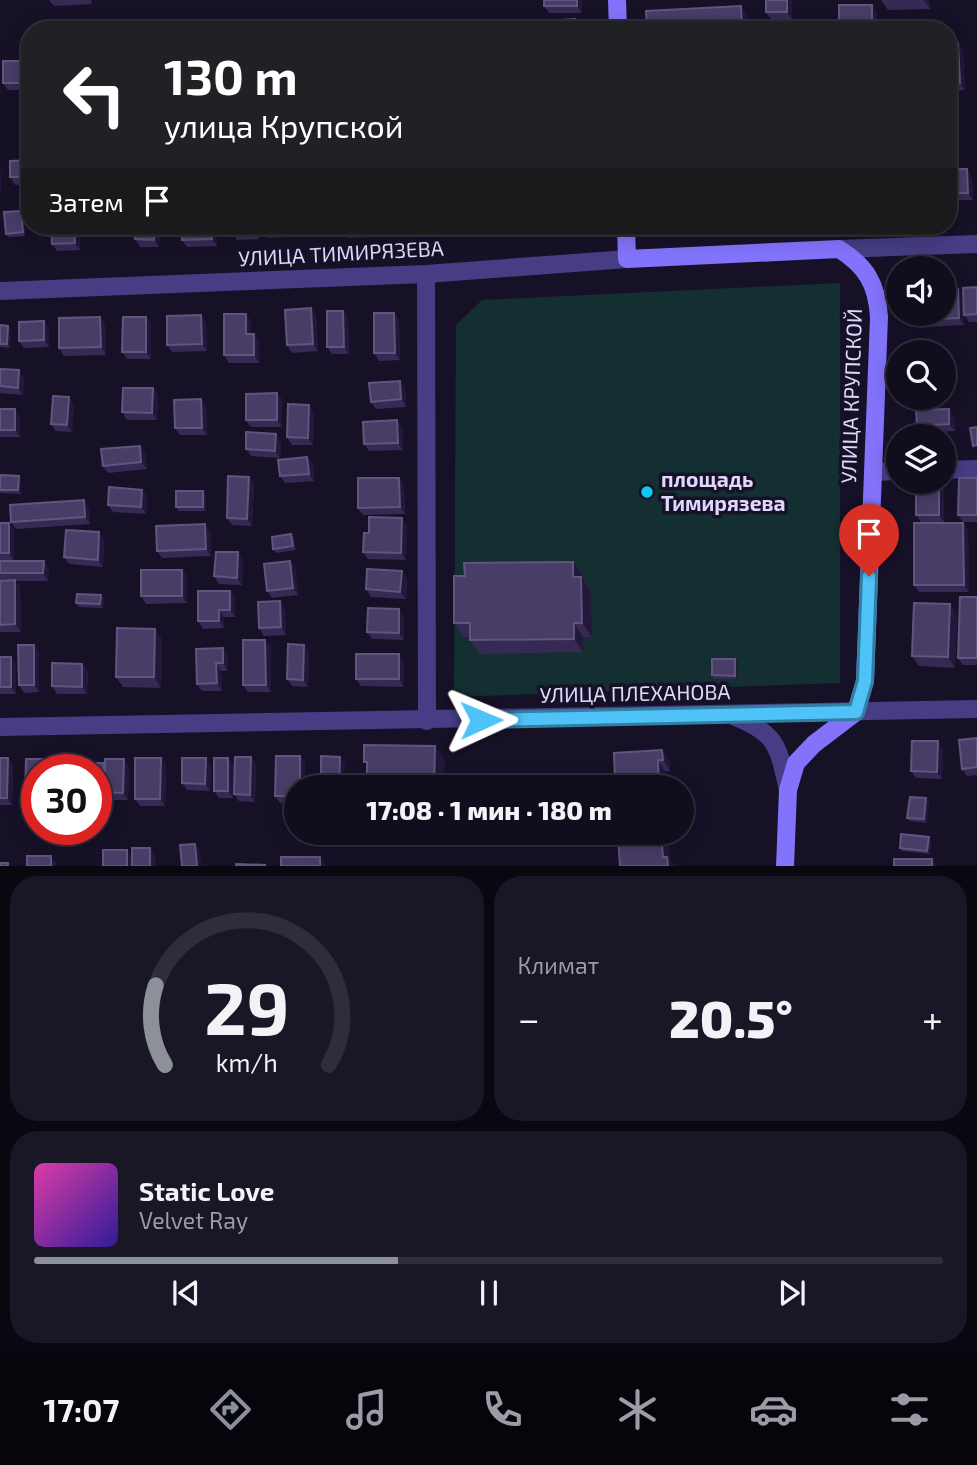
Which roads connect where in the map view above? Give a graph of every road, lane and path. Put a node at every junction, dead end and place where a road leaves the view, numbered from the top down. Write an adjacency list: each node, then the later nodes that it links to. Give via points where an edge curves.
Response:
1 (617, 0): 2 (street)
2 (618, 21)
3 (626, 235): 6 (street)
4 (977, 244): 5 (street, УЛИЦА ТИМИРЯЗЕВА)
5 (839, 249): 6 (street, УЛИЦА ТИМИРЯЗЕВА); 12 (street, УЛИЦА КРУПСКОЙ, via 866,272 878,300)
6 (627, 259): 7 (street, УЛИЦА ТИМИРЯЗЕВА)
7 (426, 274): 8 (street, УЛИЦА ТИМИРЯЗЕВА); 16 (street)
8 (0, 291)
9 (977, 468): 10 (street)
10 (956, 469)
11 (886, 471): 12 (street)
12 (873, 472): 14 (street, УЛИЦА КРУПСКОЙ, via 865,681)
13 (977, 709): 14 (street, УЛИЦА ПЛЕХАНОВА)
14 (856, 712): 15 (street, УЛИЦА ПЛЕХАНОВА); 18 (street, via 796,763)
15 (729, 714): 16 (street, УЛИЦА ПЛЕХАНОВА); 18 (street, via 761,727 774,743)
16 (427, 721): 17 (street, УЛИЦА ПЛЕХАНОВА)
17 (0, 727)
18 (788, 790): 19 (street)
19 (785, 866)

